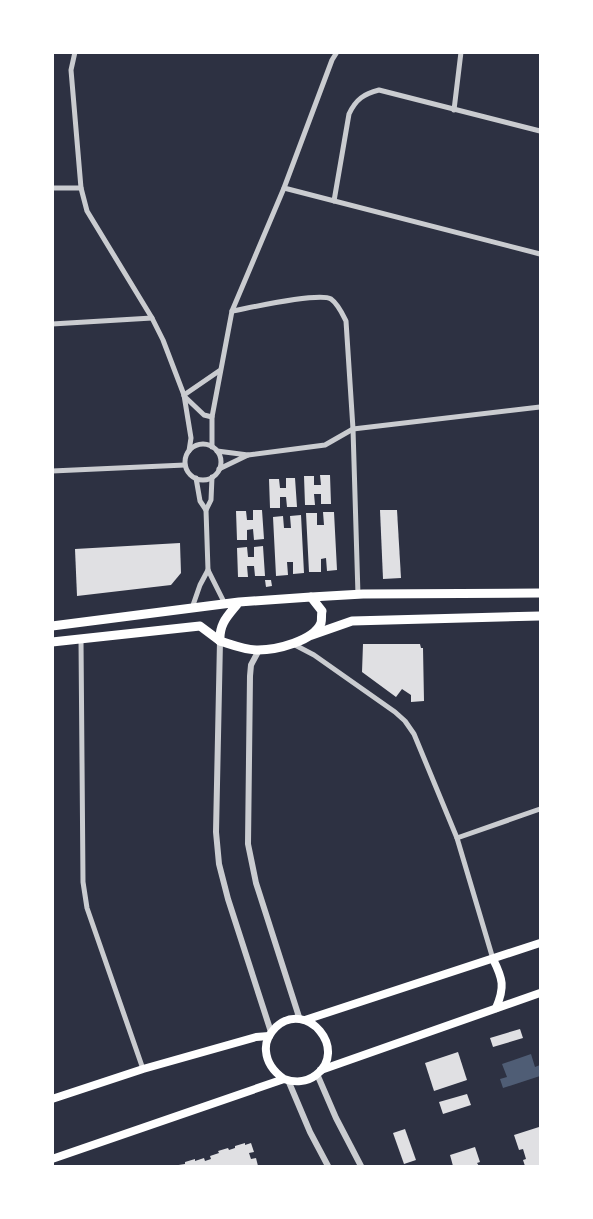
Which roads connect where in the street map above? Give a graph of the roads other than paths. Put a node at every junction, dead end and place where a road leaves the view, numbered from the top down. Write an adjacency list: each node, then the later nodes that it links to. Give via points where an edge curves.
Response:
1 (75, 52): 7 (street, via 72,70)
2 (337, 52): 8 (street)
3 (460, 52): 4 (street)
4 (454, 110): 5 (street); 9 (street, via 379,90 365,94 354,103 348,114)
5 (540, 132)
6 (52, 188): 7 (street)
7 (81, 188): 12 (street, via 87,211)
8 (284, 188): 9 (street); 11 (street)
9 (334, 201): 10 (street)
10 (540, 254)
11 (232, 311): 14 (street); 18 (street, via 315,296 330,298 346,321)
12 (152, 318): 13 (street); 15 (street)
13 (52, 324)
14 (219, 371): 15 (street); 17 (street)
15 (184, 396): 17 (street, via 204,415); 20 (street, via 191,438)
16 (540, 407): 18 (street)
17 (212, 417): 19 (street)
18 (353, 429): 22 (street, via 325,445); 31 (street)
19 (212, 447): 20 (street, via 202,444); 21 (street)
20 (189, 451): 23 (street)
21 (217, 451): 22 (street); 24 (street, via 221,458)
22 (248, 456): 24 (street)
23 (186, 465): 25 (street); 27 (street)
24 (219, 469): 26 (street)
25 (52, 472)
26 (212, 477): 27 (street); 28 (street, via 211,500)
27 (196, 478): 28 (street, via 200,501)
28 (206, 510): 29 (street)
29 (208, 570): 34 (street); 35 (street)
30 (540, 593): 31 (main road)
31 (358, 594): 32 (main road)
32 (311, 597): 33 (main road); 38 (main road, via 322,611 320,623)
33 (239, 602): 34 (main road); 40 (main road, via 220,627)
34 (225, 604): 35 (main road)
35 (192, 608): 37 (main road)
36 (540, 616): 38 (main road, via 352,621)
37 (52, 626)
38 (312, 635): 42 (main road)
39 (81, 640): 40 (main road, via 200,626); 41 (main road); 52 (street, via 83,882 88,908)
40 (220, 641): 43 (main road); 51 (street, via 216,832 219,864)
41 (52, 642)
42 (292, 644): 43 (main road); 45 (street, via 314,655 405,721 414,734)
43 (259, 650): 50 (street, via 251,665 250,676 248,844 256,884)
44 (540, 809): 45 (street)
45 (457, 838): 47 (street)
46 (540, 942): 47 (main road)
47 (493, 959): 49 (main road, via 502,987); 50 (main road)
48 (540, 993): 49 (main road)
49 (496, 1008): 53 (main road)
50 (302, 1020): 51 (main road, via 286,1021); 53 (main road, via 320,1029 328,1045 325,1064)
51 (270, 1034): 52 (main road); 54 (main road, via 266,1057 276,1073)
52 (143, 1069): 55 (main road)
53 (319, 1072): 54 (main road, via 303,1081); 58 (street, via 336,1118)
54 (286, 1080): 56 (main road); 57 (street)
55 (52, 1099)
56 (52, 1159)
57 (328, 1166)
58 (361, 1166)

